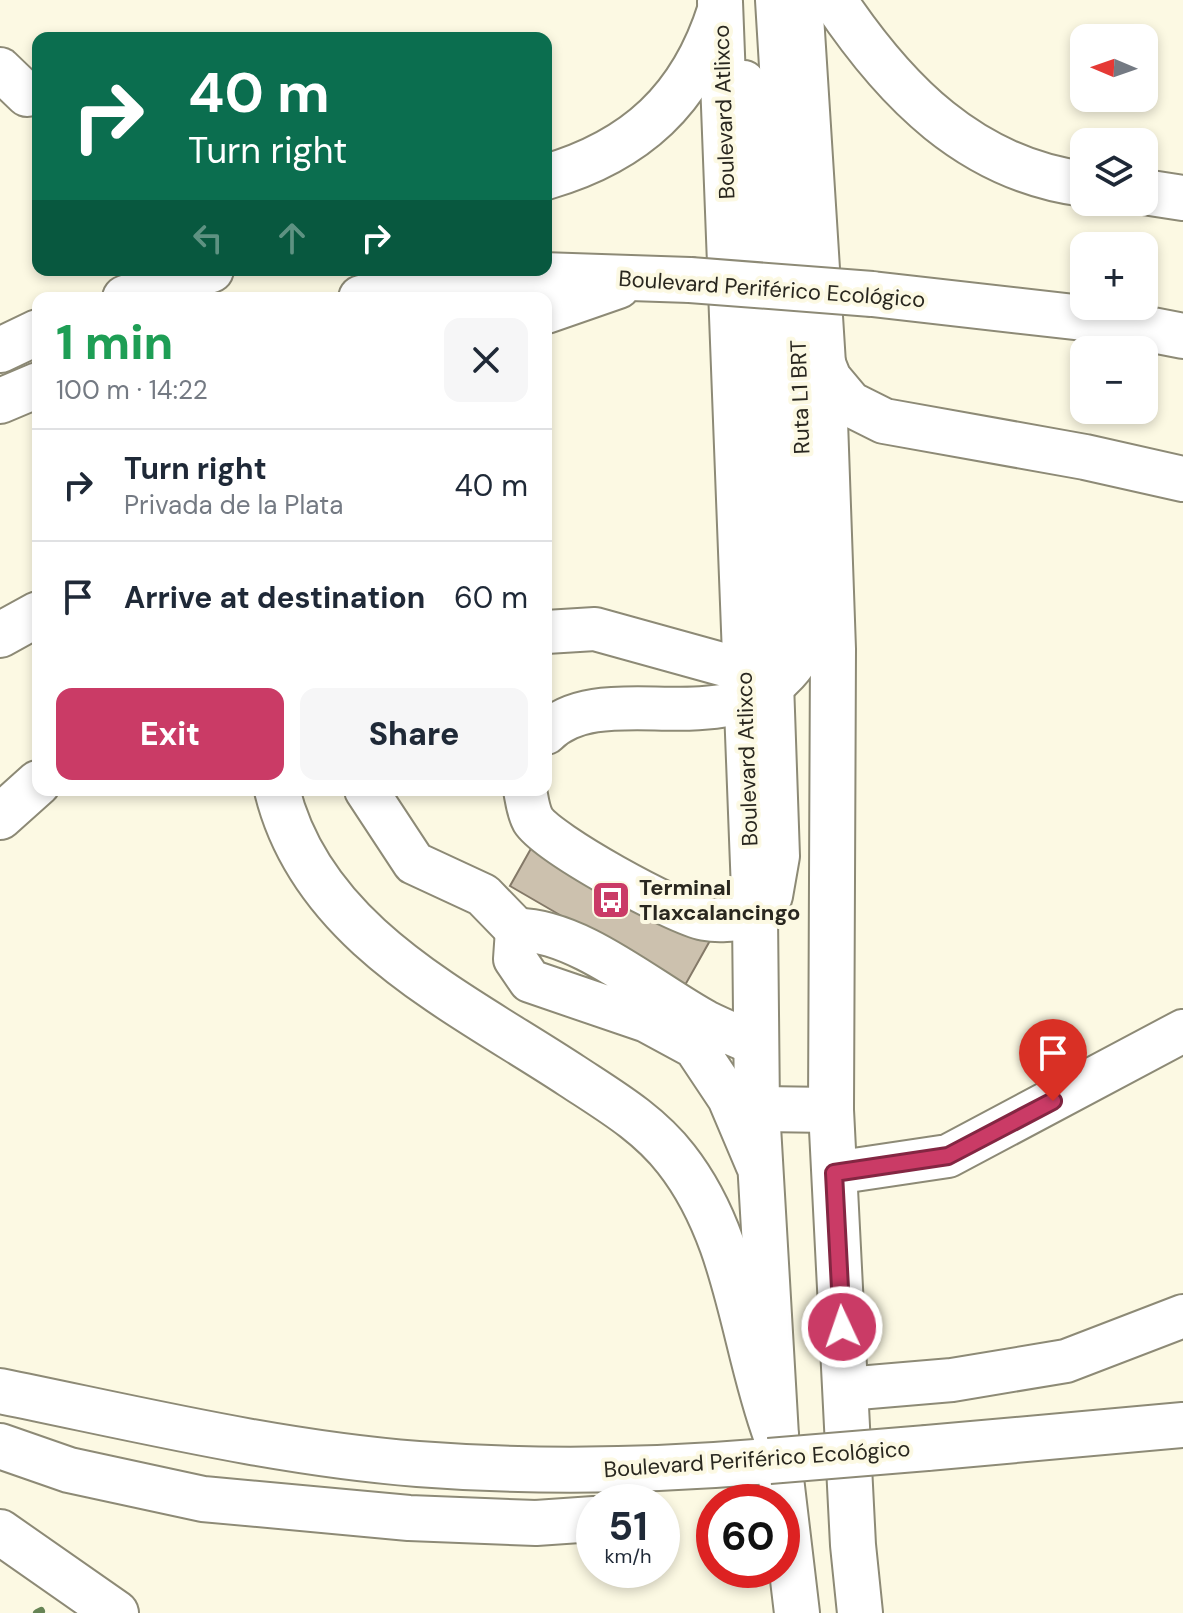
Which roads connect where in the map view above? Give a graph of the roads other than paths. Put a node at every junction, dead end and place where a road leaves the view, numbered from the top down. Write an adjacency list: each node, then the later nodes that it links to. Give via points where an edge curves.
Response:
1 (777, 0): 24 (street, Ruta L1 BRT, via 800,381 807,626 798,658)
2 (800, 0): 17 (main road)
3 (834, 0): 6 (main road, via 894,81 937,122 1014,166)
4 (726, 3): 5 (main road, via 697,67 663,111 604,155); 24 (main road, Boulevard Atlixco)
5 (552, 175)
6 (1070, 180)
7 (1158, 194): 8 (main road)
8 (1183, 198)
9 (193, 276): 12 (main road)
10 (642, 278): 11 (main road, Boulevard Periférico Ecológico, via 527,276); 13 (main road); 15 (main road, Boulevard Periférico Ecológico, bridge, via 872,294 1101,320)
11 (360, 291)
12 (143, 292)
13 (552, 309)
14 (32, 335): 16 (main road)
15 (1183, 336)
16 (0, 350)
17 (823, 364): 20 (main road, via 850,404 884,421); 36 (main road, via 833,649)
18 (32, 388): 19 (main road)
19 (0, 401)
20 (1183, 479)
21 (32, 617): 23 (main road)
22 (552, 632): 24 (street, via 595,629)
23 (0, 635)
24 (753, 686): 25 (street, via 723,707 607,711 576,716); 31 (main road, Boulevard Atlixco)
25 (552, 730)
26 (32, 788): 30 (main road)
27 (279, 796): 43 (main road, via 305,864 352,924 444,993 634,1116 678,1161 722,1245)
28 (370, 796): 32 (street, via 414,863 483,895)
29 (527, 796): 31 (street, via 534,822 615,876 703,919)
30 (0, 817)
31 (755, 917): 34 (main road, Boulevard Atlixco)
32 (517, 930): 34 (street, via 536,930 584,949 707,1022); 37 (street, via 515,959 530,981 647,1021 695,1047 729,1098)
33 (1183, 1031): 38 (street, via 948,1156)
34 (757, 1045): 35 (main road, Boulevard Atlixco)
35 (757, 1109): 36 (main road); 37 (main road, Boulevard Atlixco)
36 (831, 1110): 38 (main road)
37 (761, 1171): 43 (main road, Boulevard Atlixco)
38 (834, 1173): 40 (main road)
39 (1183, 1316): 40 (street, via 1066,1361 952,1380)
40 (846, 1389): 51 (main road)
41 (0, 1391): 45 (main road, Boulevard Periférico Ecológico, via 209,1434 415,1464)
42 (1183, 1425): 45 (main road, Boulevard Periférico Ecológico, bridge)
43 (776, 1436): 50 (main road, Boulevard Atlixco)
44 (0, 1446): 47 (main road, via 69,1470 203,1499 409,1518)
45 (658, 1470): 46 (main road)
46 (643, 1484)
47 (576, 1520)
48 (0, 1532): 49 (main road)
49 (116, 1613)
50 (797, 1613)
51 (860, 1613)

